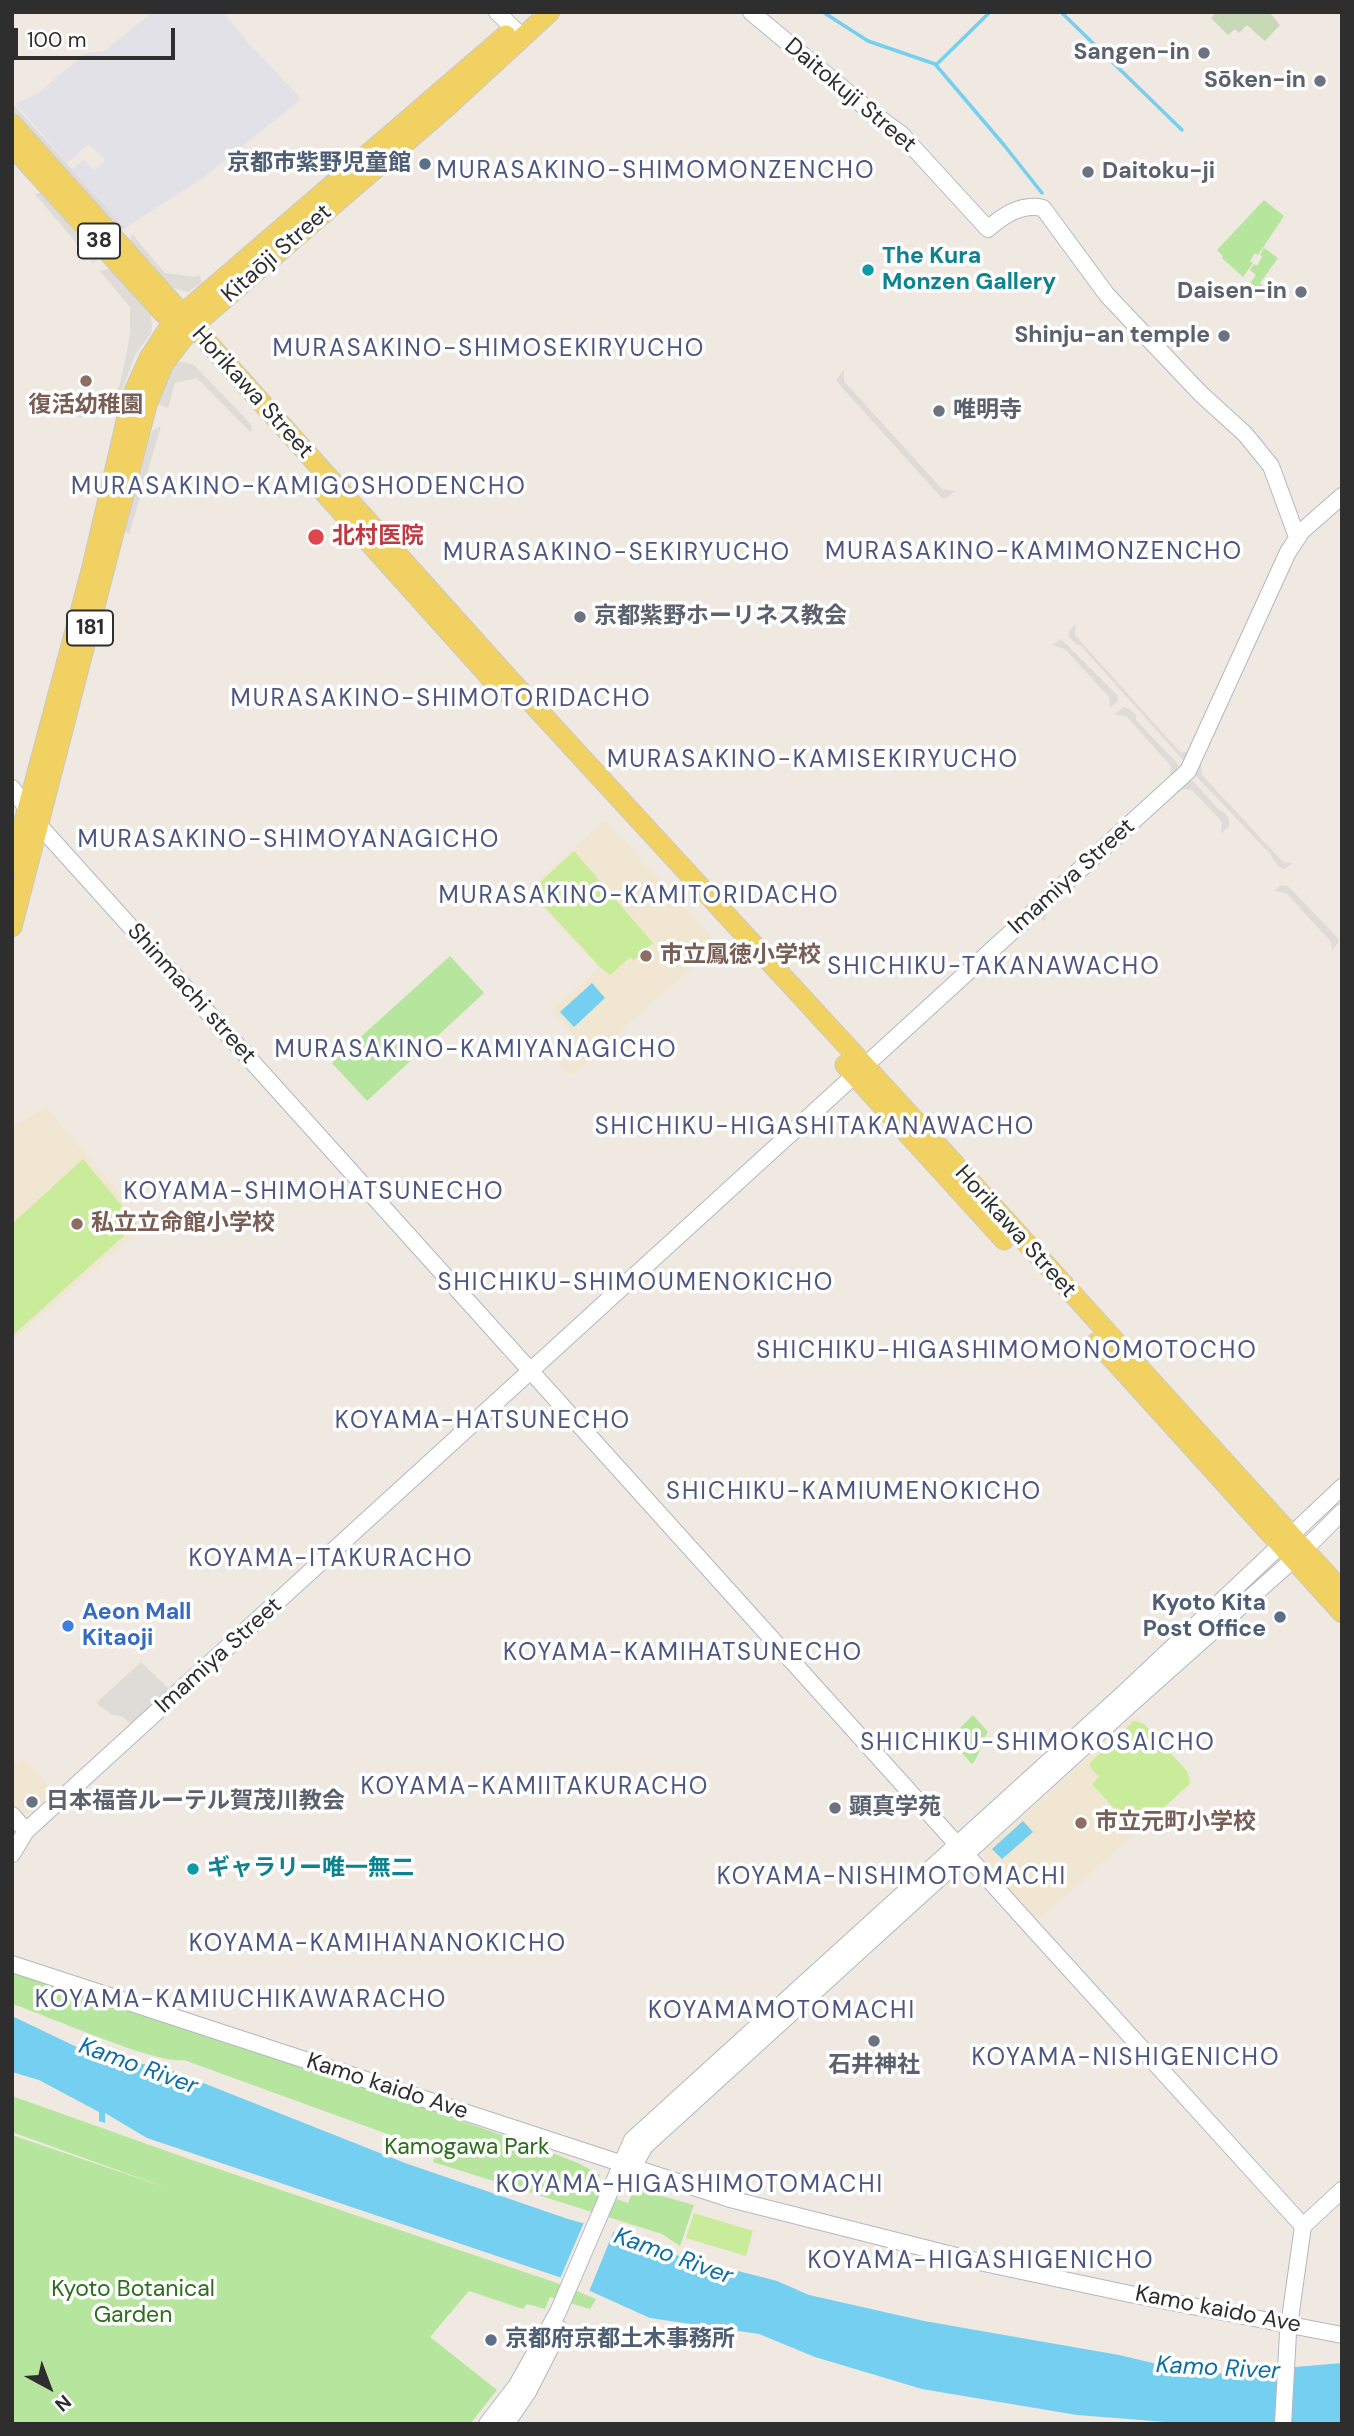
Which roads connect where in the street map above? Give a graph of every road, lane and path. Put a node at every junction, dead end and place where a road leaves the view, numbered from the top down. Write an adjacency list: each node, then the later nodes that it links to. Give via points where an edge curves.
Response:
1 (497, 12): 5 (street)
2 (532, 12): 5 (main road, Kitaōji Street / 181)
3 (550, 12): 5 (main road, Kitaōji Street / 181)
4 (751, 12): 10 (street, Daitokuji Street, via 901,134 988,229 1003,215 1043,208 1107,295 1271,466)
5 (517, 33): 8 (main road, Kitaōji Street / 181, via 448,106)
6 (12, 124): 8 (main road, Horikawa Street / 38)
7 (12, 146): 8 (main road, Horikawa Street / 38)
8 (183, 325): 12 (main road, Kitaōji Street / 181, via 147,405); 15 (main road, Horikawa Street / 38, via 489,676)
9 (1342, 496): 10 (street, Imamiya Street)
10 (1297, 537): 15 (street, Imamiya Street, via 1188,771)
11 (12, 788): 12 (street, Shinmachi street)
12 (32, 816): 13 (main road, Kitaōji Street / 181); 14 (main road, Kitaōji Street / 181); 16 (street, Shinmachi street)
13 (12, 866)
14 (12, 926)
15 (860, 1071): 16 (street, Imamiya Street); 19 (main road, Horikawa Street / 38)
16 (531, 1371): 23 (street, Imamiya Street); 24 (street, Shinmachi street)
17 (1342, 1487): 19 (street)
18 (1342, 1513): 19 (street)
19 (1293, 1548): 20 (main road, Horikawa Street / 38); 21 (main road, Horikawa Street / 38); 24 (street)
20 (1342, 1591)
21 (1342, 1613)
22 (12, 1815): 23 (street)
23 (26, 1831): 25 (street, Imamiya Street)
24 (961, 1850): 27 (street, via 723,2066); 29 (street, Shinmachi street)
25 (12, 1854)
26 (12, 1964): 27 (street, Kamo kaido Ave)
27 (627, 2167): 30 (street); 31 (street, Kamo kaido Ave, via 900,2243)
28 (1342, 2190): 29 (street)
29 (1303, 2226): 31 (street)
30 (565, 2307): 33 (street); 34 (street, via 528,2392)
31 (1288, 2329): 32 (street, Kamo kaido Ave); 35 (street)
32 (1340, 2334)
33 (487, 2424)
34 (506, 2424)
35 (1283, 2424)

